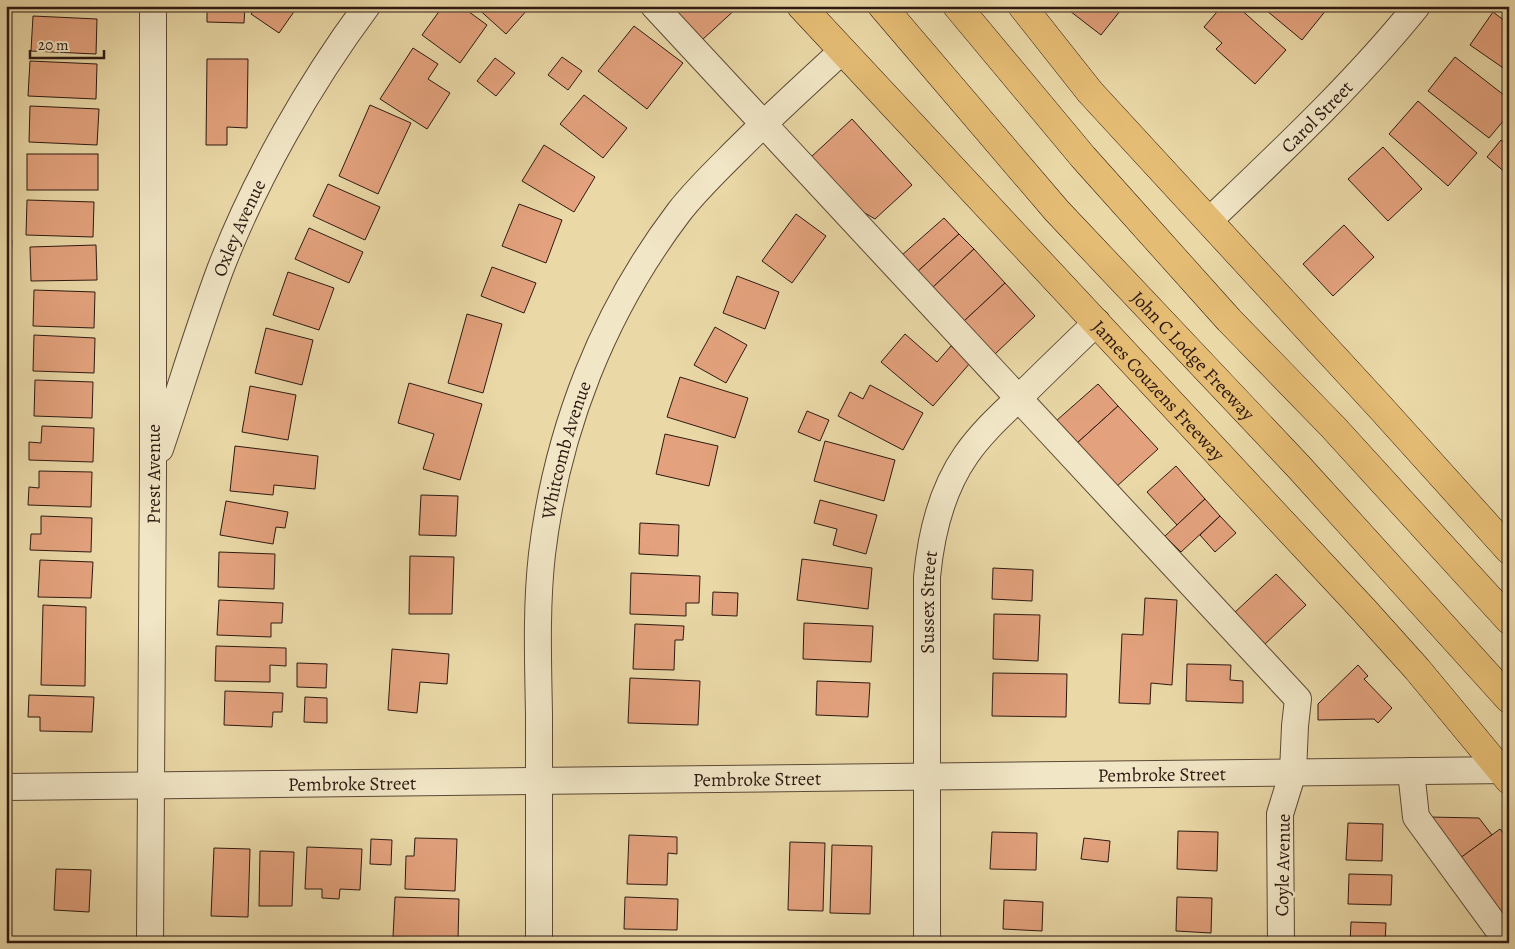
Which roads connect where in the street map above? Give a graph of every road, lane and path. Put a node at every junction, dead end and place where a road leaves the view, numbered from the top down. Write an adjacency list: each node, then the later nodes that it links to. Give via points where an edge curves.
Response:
1 (153, 6): 16 (street, Prest Avenue)
2 (367, 6): 16 (street, Oxley Avenue, via 298,110 250,201 221,270)
3 (654, 6): 12 (street)
4 (800, 6): 11 (main road, James Couzens Freeway)
5 (865, 6): 10 (main road)
6 (882, 6): 10 (main road, John C Lodge Freeway)
7 (957, 6): 18 (main road, via 1083,157 1229,320 1333,427)
8 (1022, 6): 13 (main road, via 1090,92)
9 (1417, 6): 13 (street, Carol Street, via 1336,99)
10 (901, 30): 19 (main road, John C Lodge Freeway, via 1057,211 1298,466)
11 (842, 51): 12 (street, Whitcomb Avenue); 14 (main road, James Couzens Freeway)
12 (763, 124): 15 (street); 24 (street, Whitcomb Avenue, via 706,181 657,243 620,302 576,401 553,484 542,556 538,613)
13 (1209, 221): 17 (main road)
14 (1097, 322): 15 (street, Sussex Street); 22 (main road, James Couzens Freeway, via 1375,622)
15 (1018, 398): 21 (street, Coyle Avenue, via 1298,699); 23 (street, Sussex Street, via 986,429 965,456 934,526 927,577)
16 (153, 469): 25 (street, Prest Avenue)
17 (1509, 550)
18 (1509, 620)
19 (1509, 698)
20 (1411, 771): 21 (street, Pembroke Street); 22 (street, Pembroke Street); 31 (street, via 1416,817)
21 (1293, 772): 23 (street, Pembroke Street); 30 (street, Coyle Avenue, via 1280,814)
22 (1506, 773)
23 (928, 777): 24 (street, Pembroke Street); 29 (street, Sussex Street)
24 (539, 782): 25 (street, Pembroke Street); 28 (street, Whitcomb Avenue)
25 (151, 786): 26 (street, Pembroke Street); 27 (street, Prest Avenue)
26 (6, 787)
27 (150, 943)
28 (539, 943)
29 (927, 943)
30 (1281, 943)
31 (1508, 943)

